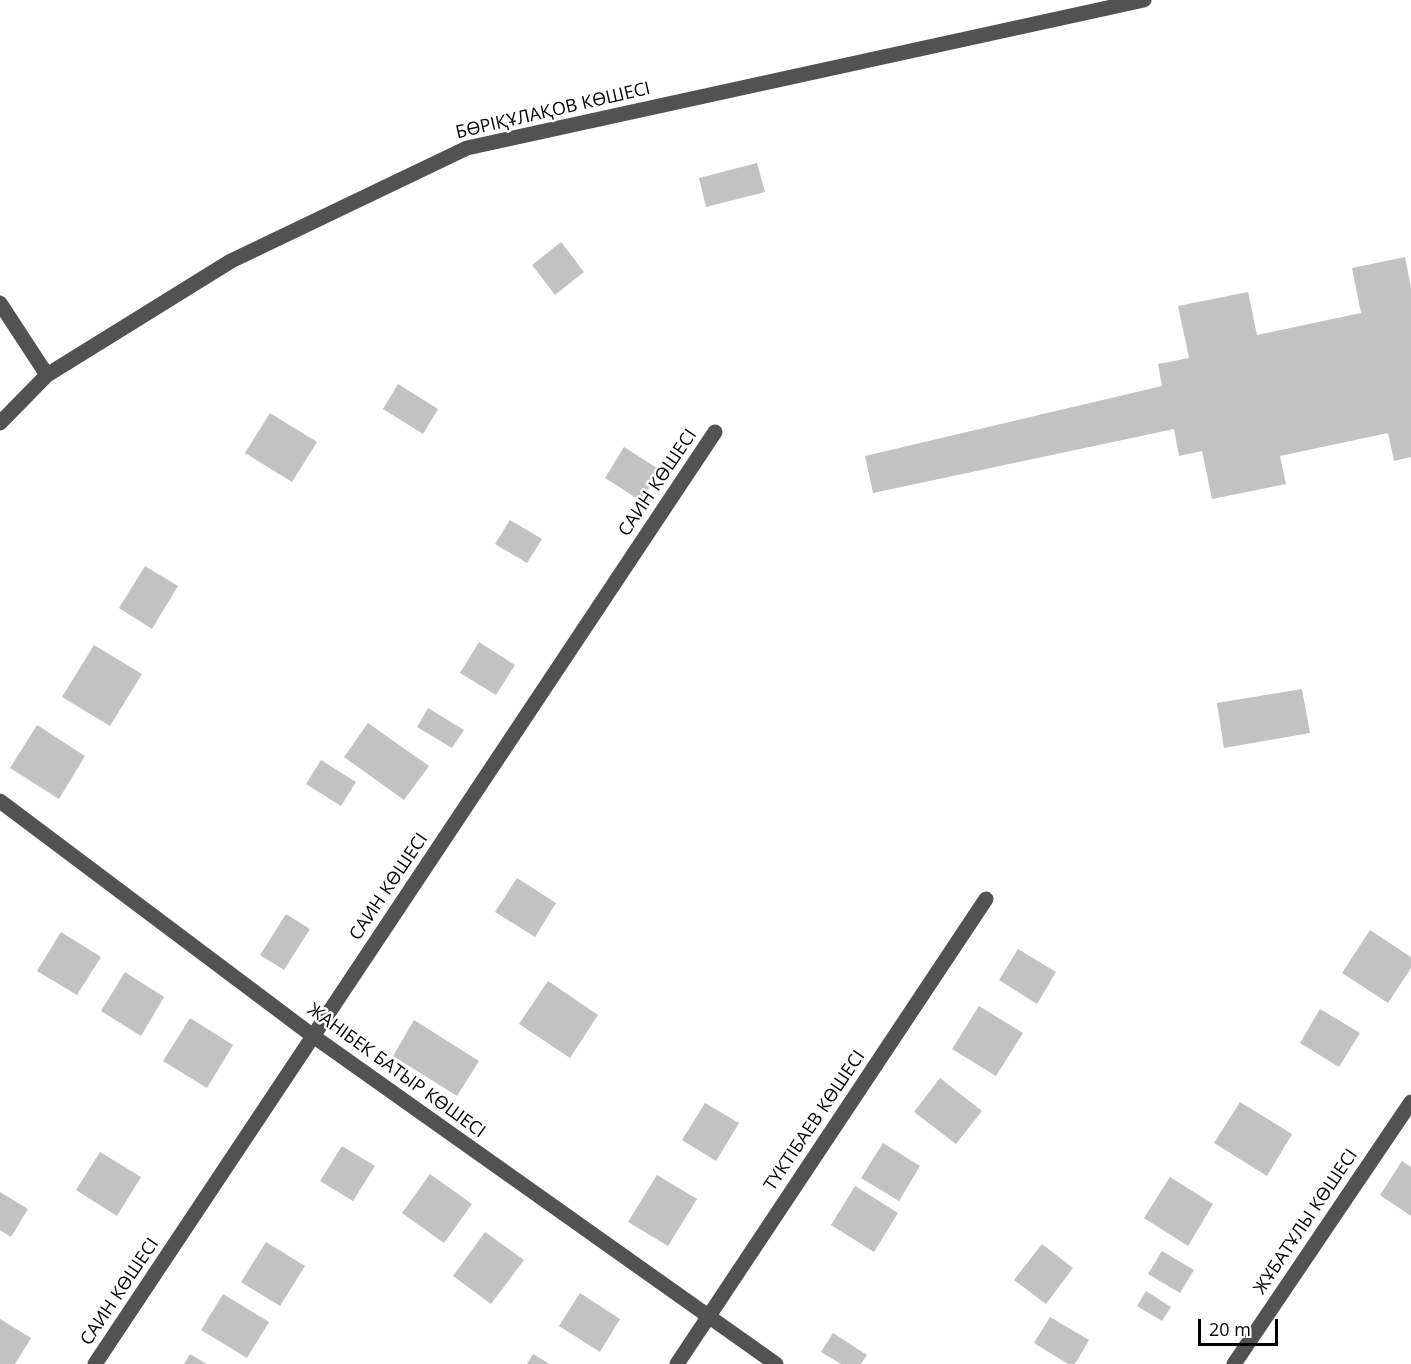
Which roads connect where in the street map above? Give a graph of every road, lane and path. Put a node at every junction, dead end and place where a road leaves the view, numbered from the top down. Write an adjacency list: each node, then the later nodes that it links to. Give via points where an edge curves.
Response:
1 (1144, 0): 3 (street, БӨРІҚҰЛАҚОВ КӨШЕСІ, via 467,148 231,261)
2 (0, 303): 3 (street)
3 (47, 375): 4 (street, БӨРІҚҰЛАҚОВ КӨШЕСІ)
4 (0, 423)
5 (715, 432): 8 (street, САИН КӨШЕСІ)
6 (0, 801): 8 (street, ЖАНІБЕК БАТЫР КӨШЕСІ)
7 (986, 899): 10 (street, ТҮКТІБАЕВ КӨШЕСІ)
8 (313, 1036): 10 (street, ЖАНІБЕК БАТЫР КӨШЕСІ); 11 (street, САИН КӨШЕСІ)
9 (1411, 1102): 14 (street, ЖҰБАТҰЛЫ КӨШЕСІ)
10 (709, 1316): 12 (street, ТҮКТІБАЕВ КӨШЕСІ); 13 (street, ЖАНІБЕК БАТЫР КӨШЕСІ)
11 (95, 1364)
12 (677, 1364)
13 (776, 1364)
14 (1234, 1364)

